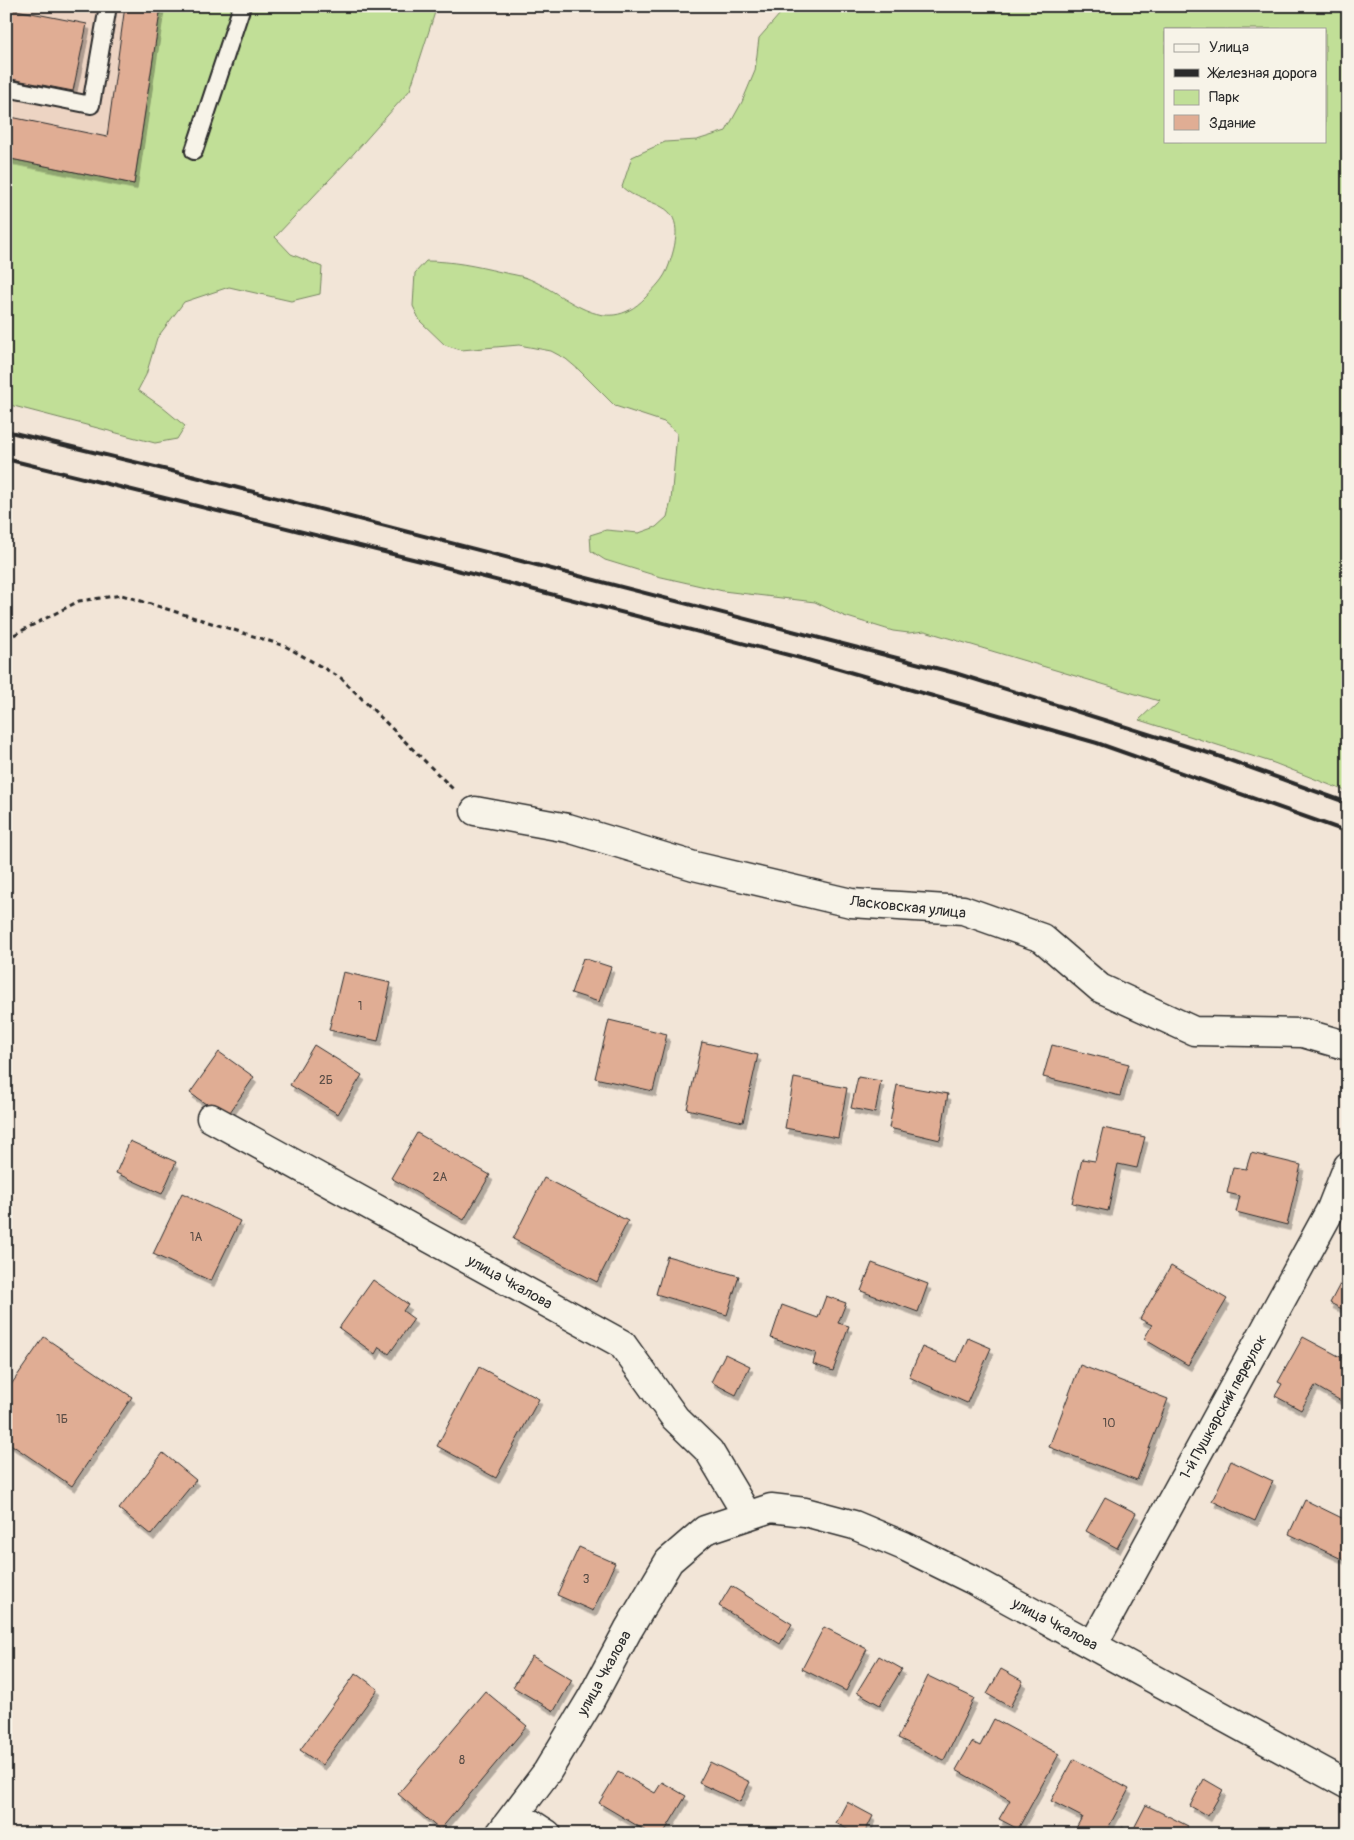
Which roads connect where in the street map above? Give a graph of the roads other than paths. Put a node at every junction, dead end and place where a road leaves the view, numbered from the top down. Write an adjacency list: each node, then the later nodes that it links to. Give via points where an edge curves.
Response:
1 (108, 6): 3 (lane, via 91,105)
2 (242, 6): 4 (lane)
3 (6, 88)
4 (194, 152)
5 (475, 811): 6 (street, Ласковская улица, via 568,828 694,866 851,903 963,910 1042,938 1100,988 1194,1030 1302,1033)
6 (1348, 1046)
7 (211, 1118): 9 (street, улица Чкалова, via 622,1344 675,1418 709,1451)
8 (1348, 1166): 10 (street, 1-й Пушкарский переулок, via 1331,1210)
9 (747, 1515): 10 (street, улица Чкалова, via 771,1508 805,1512 854,1525 970,1579); 12 (street, улица Чкалова, via 705,1530 669,1561 547,1772)
10 (1093, 1645): 11 (street, улица Чкалова)
11 (1348, 1785)
12 (508, 1824): 13 (street)
13 (547, 1834)

